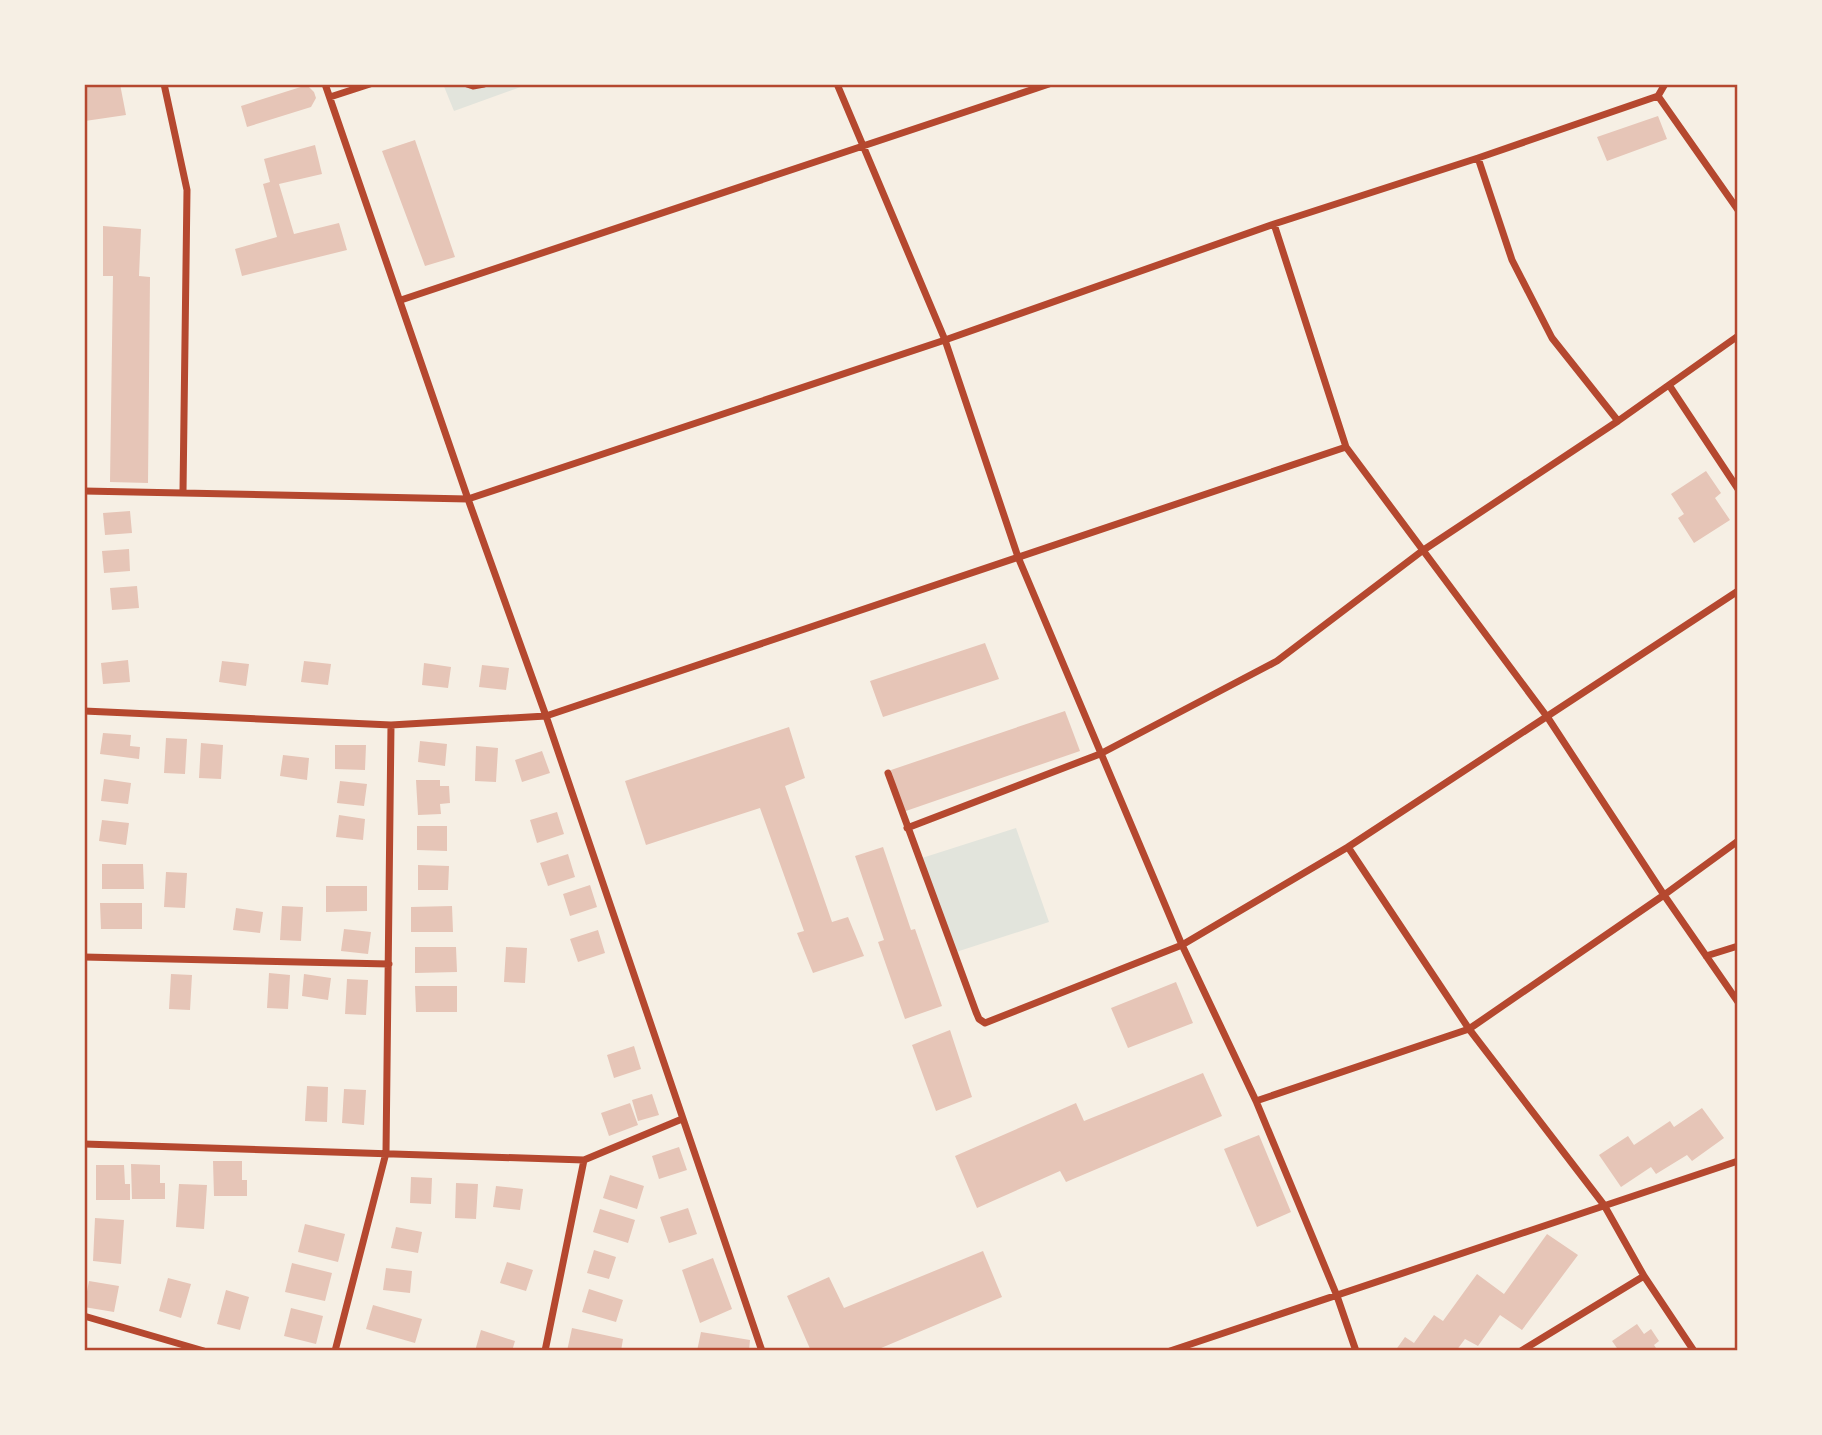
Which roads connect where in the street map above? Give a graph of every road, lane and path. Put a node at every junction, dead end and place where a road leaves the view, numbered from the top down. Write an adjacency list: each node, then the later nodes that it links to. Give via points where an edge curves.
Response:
1 (164, 84): 24 (street, via 187,190)
2 (325, 84): 11 (street)
3 (370, 84): 11 (street)
4 (467, 84): 5 (street)
5 (484, 84)
6 (837, 84): 12 (street)
7 (1049, 84): 9 (street)
8 (1665, 84): 10 (street)
9 (1037, 86): 12 (street)
10 (1658, 96): 13 (street); 14 (street)
11 (330, 97): 16 (street)
12 (864, 147): 16 (street); 18 (street)
13 (1478, 158): 15 (street); 20 (street, via 1512,260 1552,338)
14 (1738, 210)
15 (1274, 224): 18 (street); 21 (street)
16 (401, 300): 25 (street)
17 (1738, 336): 19 (street)
18 (945, 340): 25 (street); 27 (street)
19 (1669, 384): 20 (street); 22 (street)
20 (1618, 421): 26 (street)
21 (1346, 447): 26 (street); 27 (street)
22 (1738, 489)
23 (84, 491): 24 (street)
24 (183, 492): 25 (street)
25 (468, 499): 30 (street)
26 (1422, 551): 31 (street); 33 (street, via 1277,661)
27 (1018, 557): 30 (street); 33 (street)
28 (1738, 591): 31 (street)
29 (84, 711): 32 (street)
30 (546, 716): 32 (street); 47 (street)
31 (1548, 718): 37 (street); 38 (street)
32 (391, 725): 43 (street)
33 (1100, 754): 35 (street); 39 (street)
34 (888, 773): 35 (street)
35 (907, 828): 39 (street, via 976,1012 985,1023)
36 (1738, 841): 38 (street)
37 (1348, 847): 39 (street); 45 (street)
38 (1664, 895): 41 (street); 45 (street)
39 (1182, 945): 46 (street)
40 (1738, 946): 41 (street)
41 (1706, 956): 44 (street)
42 (84, 957): 43 (street)
43 (389, 964): 49 (street)
44 (1738, 1002)
45 (1469, 1029): 46 (street); 52 (street)
46 (1255, 1101): 54 (street)
47 (682, 1119): 50 (street); 59 (street)
48 (84, 1144): 49 (street)
49 (386, 1153): 50 (street); 57 (street)
50 (584, 1160): 58 (street)
51 (1738, 1161): 52 (street)
52 (1604, 1205): 53 (street); 54 (street)
53 (1644, 1276): 62 (street); 63 (street)
54 (1337, 1296): 60 (street); 61 (street)
55 (84, 1316): 56 (street)
56 (204, 1351)
57 (335, 1351)
58 (545, 1351)
59 (762, 1351)
60 (1170, 1351)
61 (1356, 1351)
62 (1521, 1351)
63 (1694, 1351)

